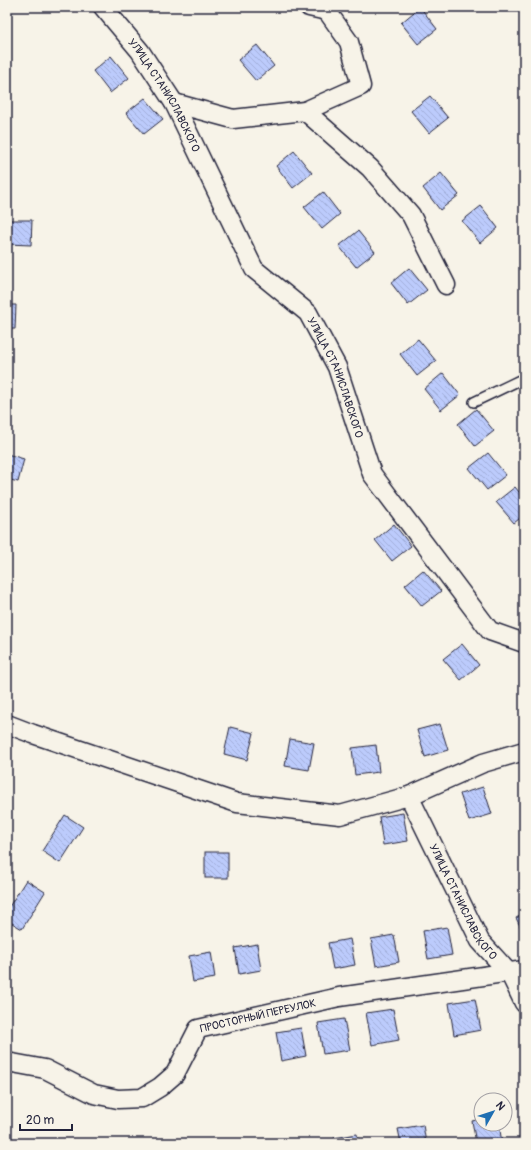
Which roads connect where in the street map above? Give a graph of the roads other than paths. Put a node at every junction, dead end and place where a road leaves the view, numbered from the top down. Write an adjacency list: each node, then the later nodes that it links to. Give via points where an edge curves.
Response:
1 (103, 7): 3 (street, УЛИЦА СТАНИСЛАВСКОГО, via 140,50)
2 (309, 7): 4 (street, via 328,12 349,42 361,86)
3 (174, 103): 4 (street, via 233,119); 8 (street, УЛИЦА СТАНИСЛАВСКОГО, via 254,269 308,313 337,367 372,474 490,631)
4 (305, 111): 5 (street, via 370,168 411,215)
5 (446, 285)
6 (524, 378): 7 (lane)
7 (474, 402)
8 (524, 643)
9 (7, 724): 11 (street, via 237,802 340,815)
10 (524, 751): 11 (street, via 483,763)
11 (409, 796): 12 (street, УЛИЦА СТАНИСЛАВСКОГО, via 480,940)
12 (517, 972): 13 (street, УЛИЦА СТАНИСЛАВСКОГО); 14 (street, ПРОСТОРНЫЙ ПЕРЕУЛОК, via 339,997 198,1029 175,1074 142,1098 118,1099 94,1094 45,1069)
13 (524, 1003)
14 (7, 1062)

